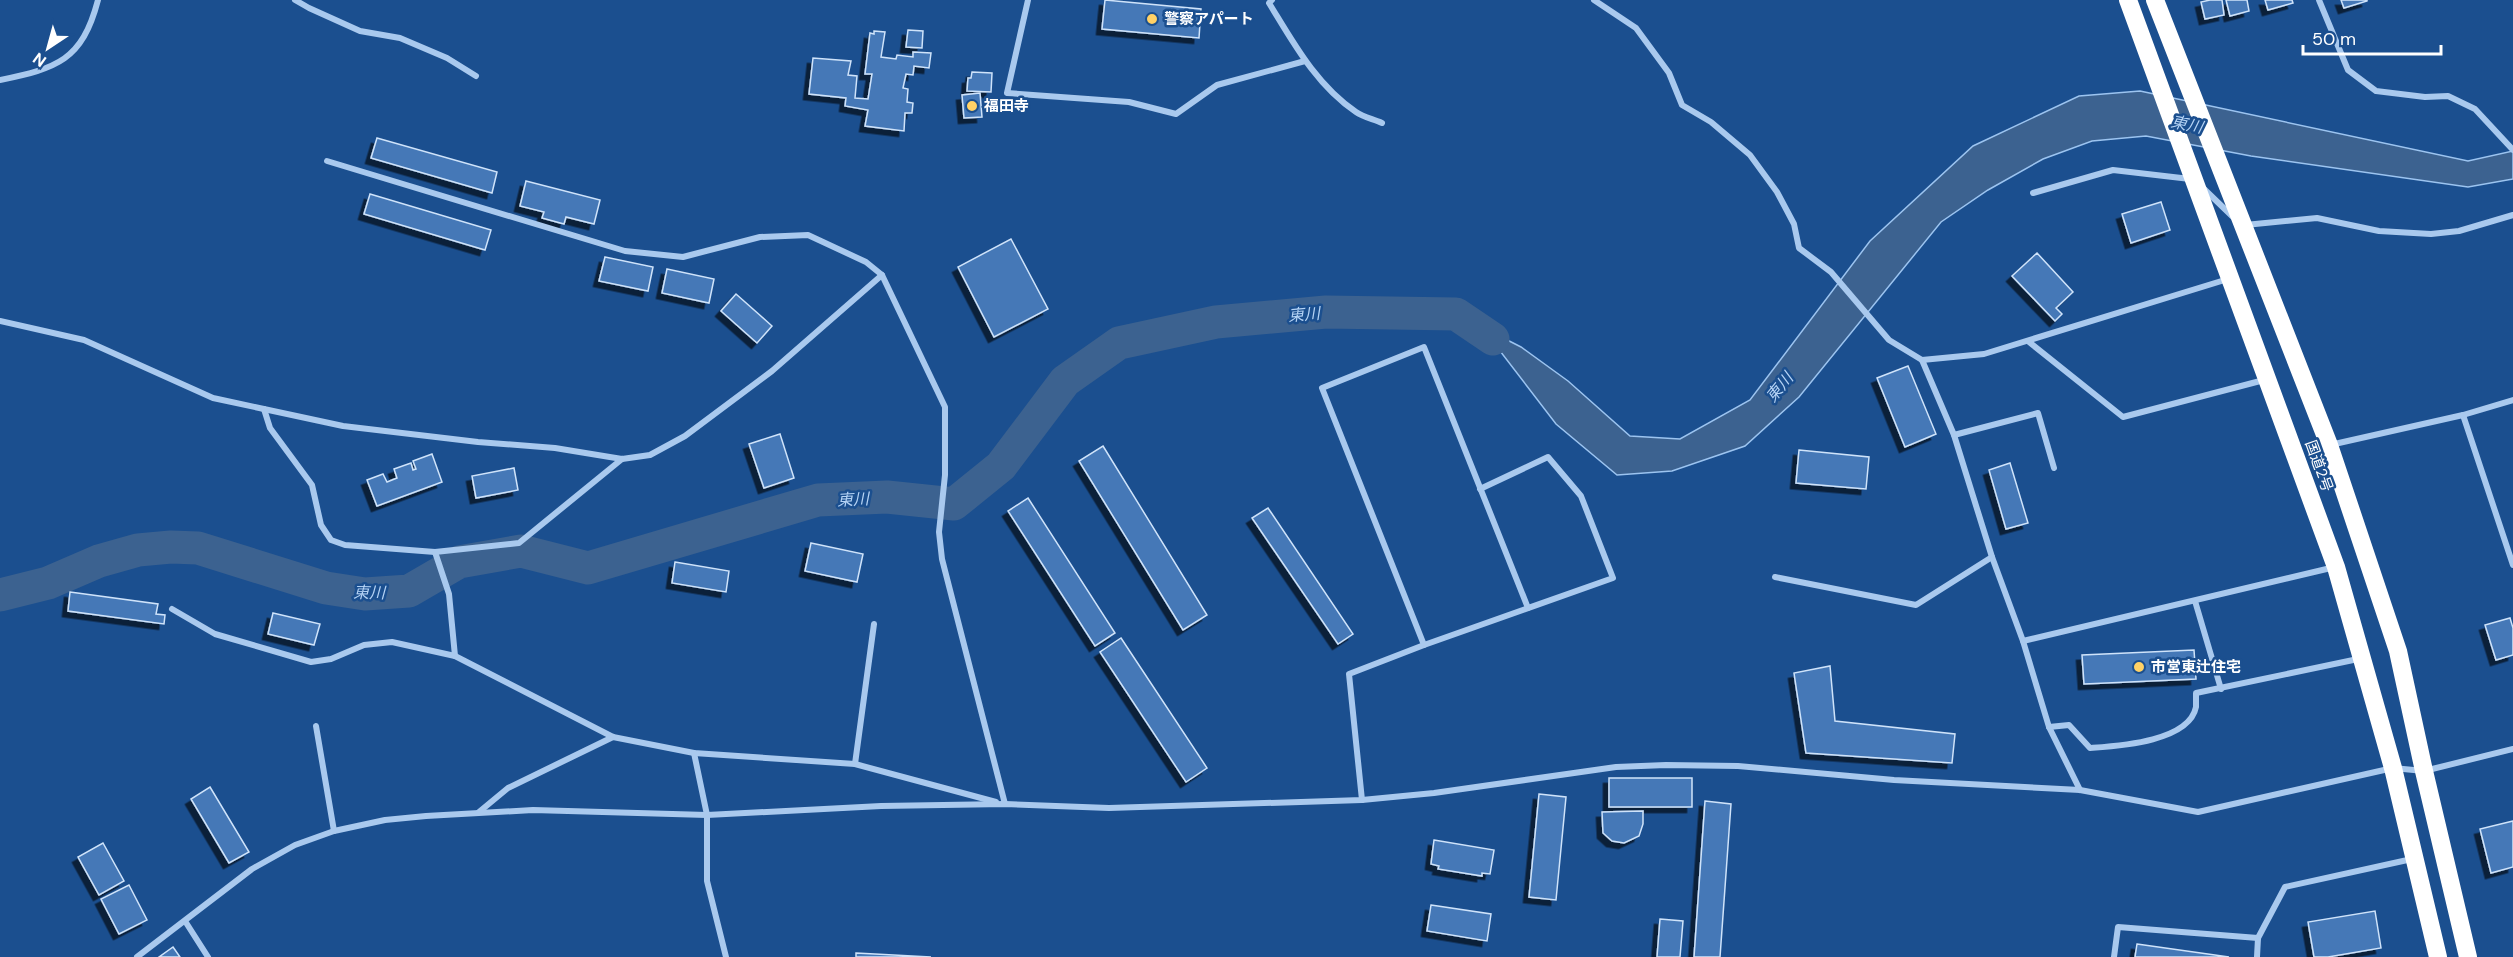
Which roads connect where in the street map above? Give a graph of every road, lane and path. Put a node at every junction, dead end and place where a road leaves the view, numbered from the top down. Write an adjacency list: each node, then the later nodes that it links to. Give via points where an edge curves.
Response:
1 (98, 0): 11 (street, via 93,20 74,53 42,71)
2 (295, 0): 10 (street, via 360,31 400,38 447,57)
3 (1028, 0): 9 (street, via 1006,93 1129,102 1176,114 1217,85)
4 (1272, 0): 9 (street, via 1269,3)
5 (1594, 0): 25 (street, via 1636,28 1669,73 1682,105 1711,122 1750,155 1794,224 1799,248 1831,272 1889,340)
6 (2128, 0): 17 (highway, 国道2号)
7 (2155, 0): 20 (highway, 国道2号)
8 (2319, 0): 14 (street, via 2348,70 2376,92 2448,96 2475,109)
9 (1305, 61): 12 (street, via 1331,92 1357,113)
10 (476, 76)
11 (0, 80)
12 (1382, 123)
13 (2513, 140): 14 (street)
14 (2505, 141): 15 (street)
15 (2513, 150)
16 (327, 160): 21 (street, via 625,251 683,257 760,237 808,236 866,262)
17 (2195, 180): 18 (street, via 2113,170); 20 (street); 22 (highway, 国道2号)
18 (2033, 193)
19 (2513, 215): 20 (street, via 2459,231 2431,234 2379,231 2317,218)
20 (2242, 225): 31 (highway, 国道2号)
21 (882, 275): 32 (street, via 772,371 685,436 650,455); 59 (street, via 945,407 945,475 939,532 942,559)
22 (2231, 278): 24 (street); 26 (highway, 国道2号)
23 (0, 321): 28 (street, via 84,340 213,398)
24 (2029, 342): 25 (street, via 1984,354); 26 (street, via 2123,417)
25 (1922, 360): 30 (street)
26 (2268, 379): 38 (highway, 国道2号)
27 (2513, 400): 29 (street)
28 (264, 409): 32 (street, via 343,426 555,448); 35 (street, via 270,428 312,485 321,525 331,540 345,545)
29 (2463, 415): 31 (street); 37 (street)
30 (1954, 435): 33 (street, via 2038,413); 36 (street)
31 (2329, 445): 56 (highway, 国道2号, via 2398,651)
32 (622, 459): 35 (street, via 519,543)
33 (2054, 468)
34 (1480, 489): 41 (street); 41 (street, via 1548,457 1581,496 1613,578); 45 (street, via 1424,347 1322,388)
35 (435, 552): 46 (street, via 449,594)
36 (1992, 557): 39 (street, via 1916,605); 44 (street)
37 (2513, 565)
38 (2336, 567): 40 (street); 47 (highway, 国道2号)
39 (1775, 577)
40 (2195, 602): 44 (street); 48 (street)
41 (1528, 608): 45 (street)
42 (172, 609): 46 (street, via 215,634 311,662 331,659 364,645 392,642)
43 (874, 624): 54 (street)
44 (2023, 642): 50 (street)
45 (1424, 645): 58 (street, via 1349,674)
46 (455, 656): 51 (street)
47 (2362, 658): 48 (street); 55 (highway, 国道2号)
48 (2221, 689): 50 (street, via 2196,693 2196,709 2171,734 2132,745 2090,748 2069,725)
49 (316, 726): 62 (street)
50 (2049, 727): 57 (street)
51 (613, 737): 53 (street); 60 (street, via 508,788)
52 (2513, 749): 56 (street)
53 (694, 753): 54 (street); 61 (street)
54 (855, 764): 59 (street)
55 (2393, 768): 56 (street); 57 (street, via 2198,812); 63 (highway, 国道2号)
56 (2424, 771): 72 (highway, 国道2号)
57 (2080, 790): 58 (street, via 1894,780 1738,766 1666,765 1616,767)
58 (1362, 800): 59 (street, via 1109,808)
59 (1005, 804): 61 (street)
60 (479, 812): 61 (street); 62 (street, via 385,820)
61 (707, 815): 68 (street, via 707,881)
62 (334, 831): 64 (street, via 295,845 252,869)
63 (2415, 858): 65 (street, via 2284,887); 71 (highway, 国道2号)
64 (185, 921): 66 (street); 67 (street)
65 (2258, 938): 69 (street, via 2118,927); 70 (street)
66 (137, 957)
67 (208, 957)
68 (726, 957)
69 (2114, 957)
70 (2257, 957)
71 (2439, 957)
72 (2468, 957)

